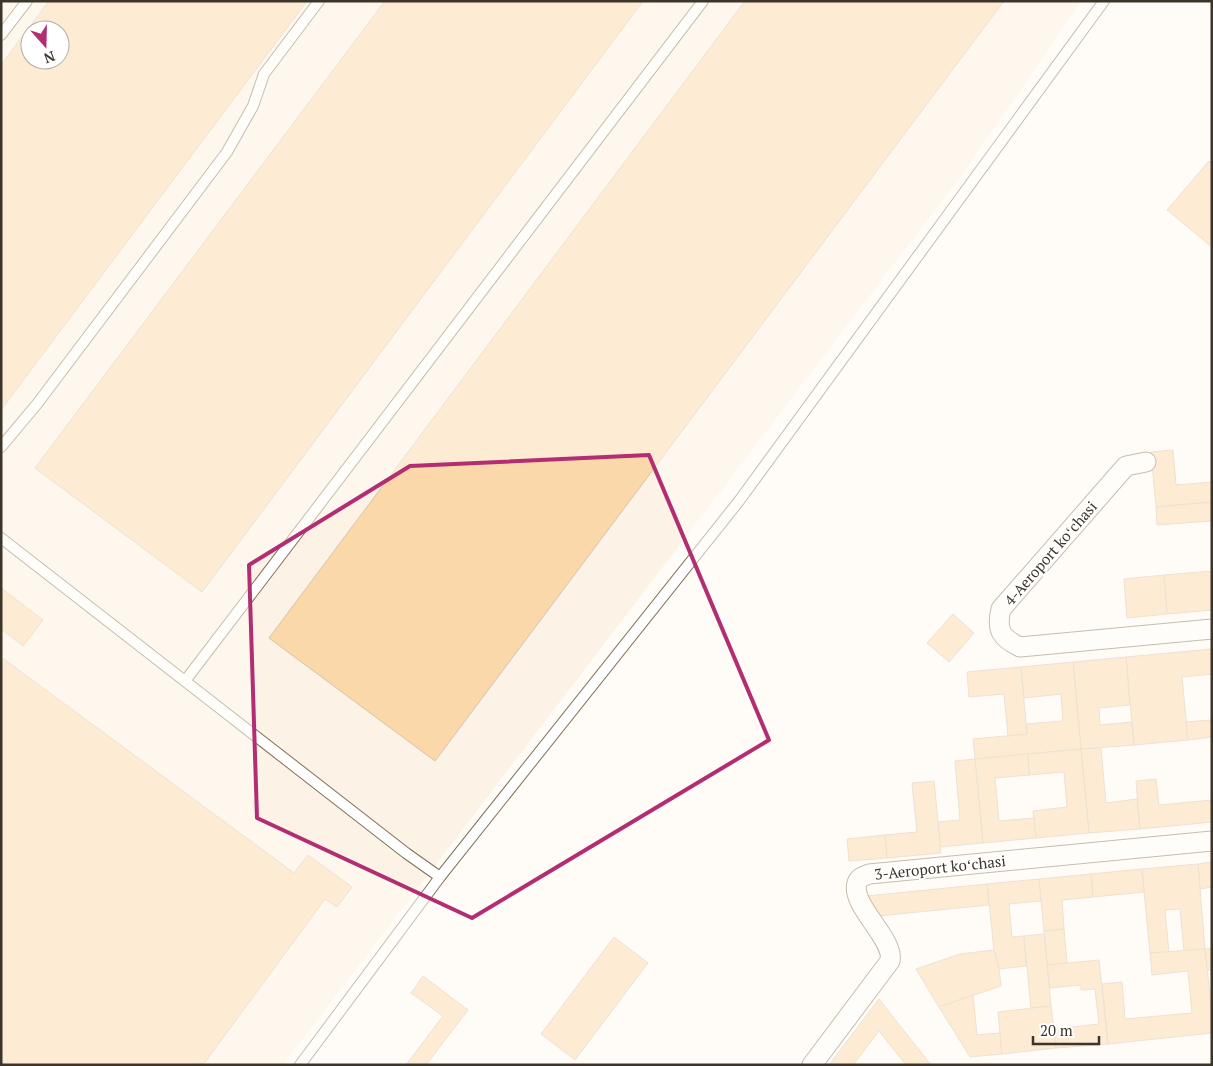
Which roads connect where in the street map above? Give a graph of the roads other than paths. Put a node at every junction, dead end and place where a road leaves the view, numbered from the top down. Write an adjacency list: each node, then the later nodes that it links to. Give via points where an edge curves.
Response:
1 (27, 1): 5 (lane)
2 (319, 1): 6 (lane, via 264,74 253,106 227,152 37,404)
3 (703, 1): 10 (lane)
4 (1104, 1): 12 (lane, via 739,501)
5 (1, 35)
6 (1, 446)
7 (1146, 462): 9 (street, 4-Aeroport koʻchasi, via 1126,466 1001,609 998,622 1002,634 1020,647)
8 (1, 538): 10 (lane)
9 (1212, 629)
10 (185, 681): 12 (lane)
11 (1212, 841): 14 (street, 3-Aeroport koʻchasi, via 860,877 857,883 860,901 890,950 890,961)
12 (440, 877): 13 (lane)
13 (300, 1065)
14 (812, 1065)

